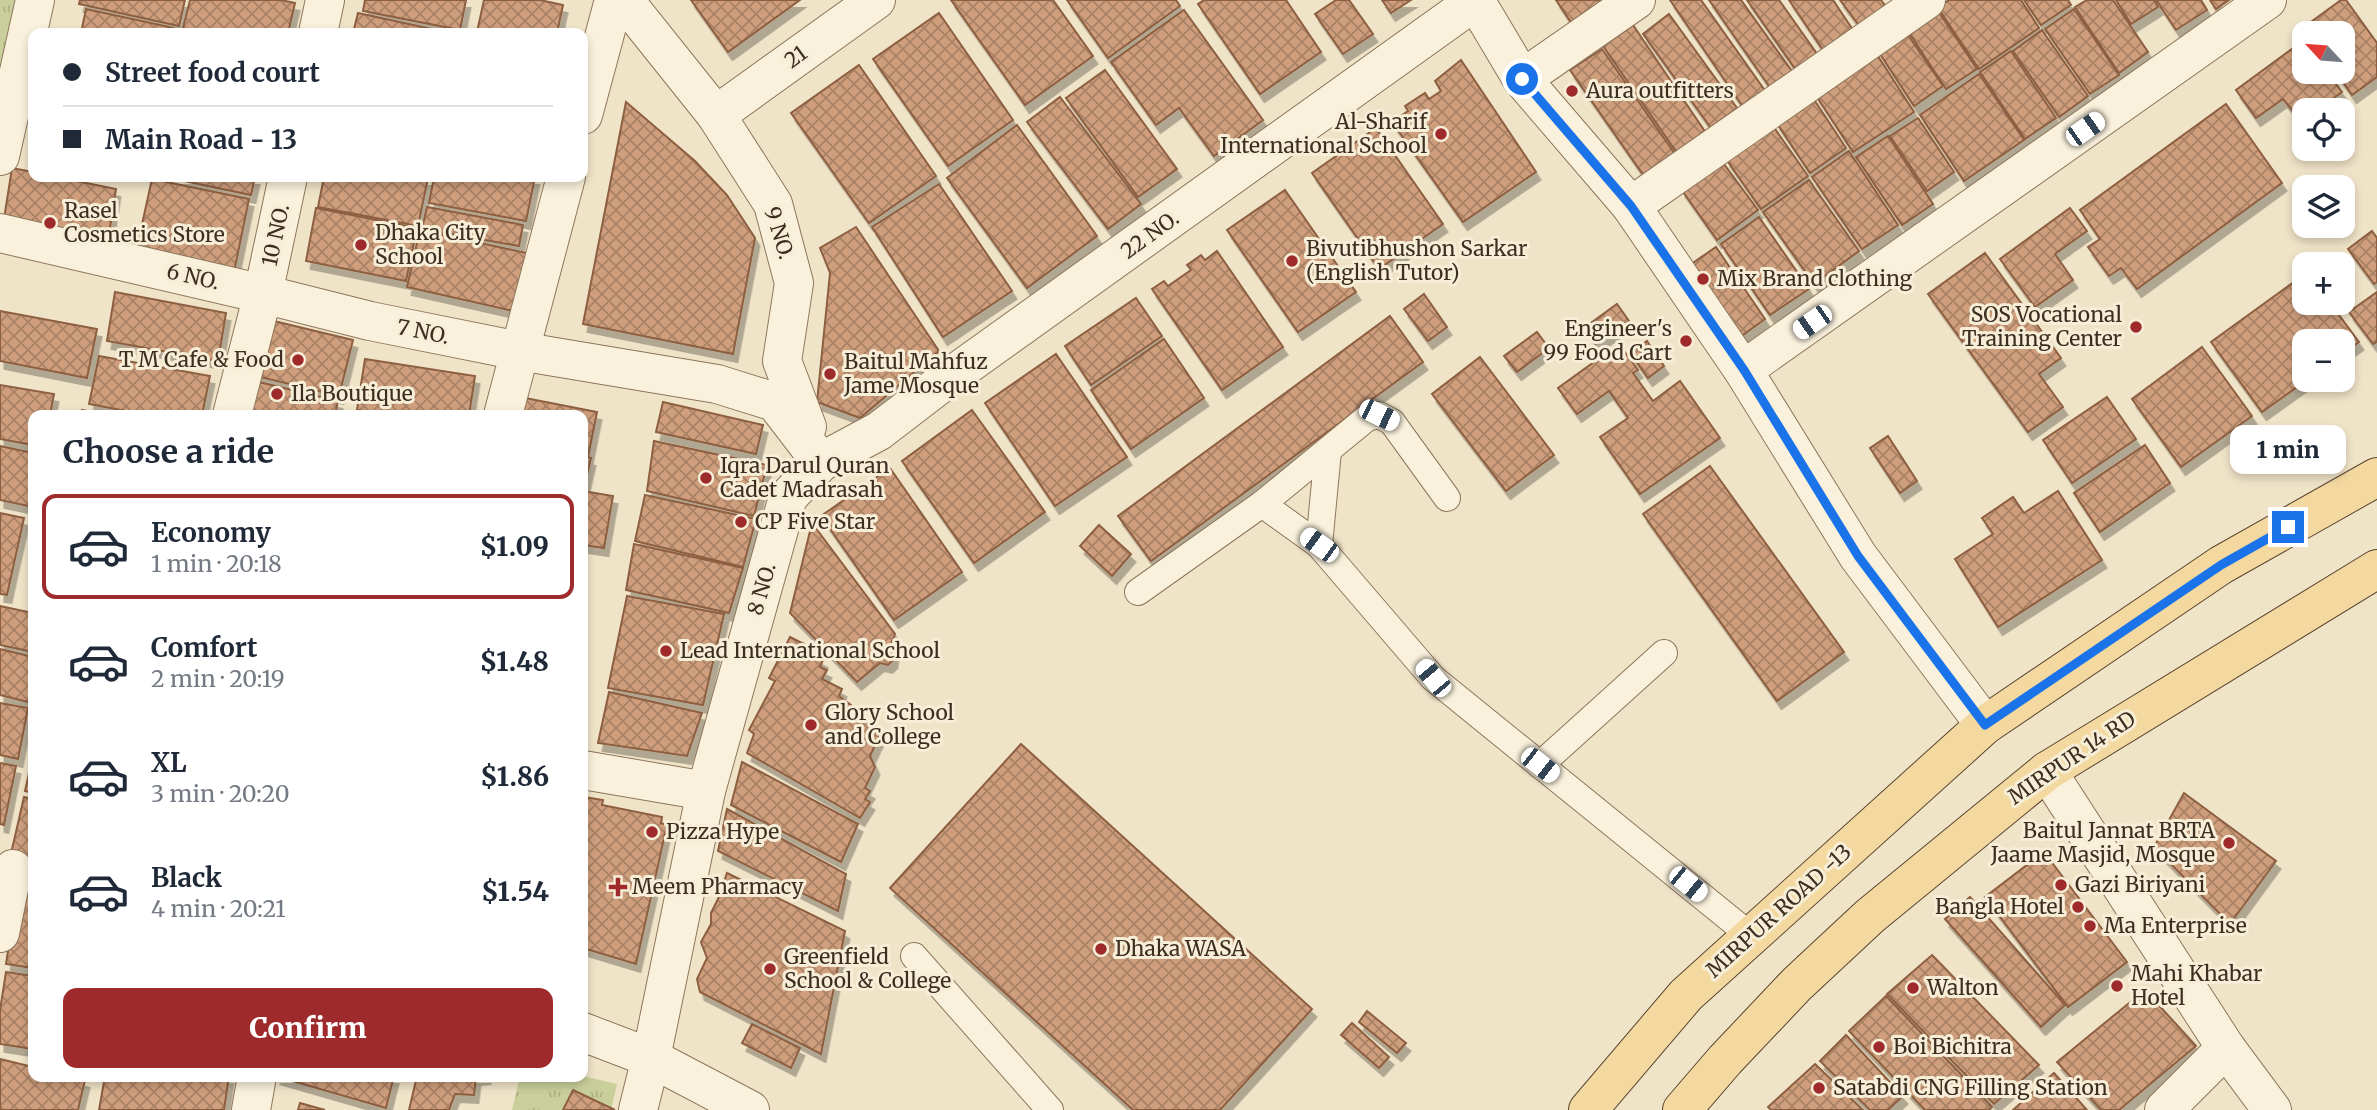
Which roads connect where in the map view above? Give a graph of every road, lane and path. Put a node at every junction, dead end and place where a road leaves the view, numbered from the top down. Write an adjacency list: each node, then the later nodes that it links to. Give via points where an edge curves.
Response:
1 (36, 0): 10 (street)
2 (325, 0): 11 (street)
3 (614, 0): 14 (street)
4 (624, 0): 15 (street, 9 NO.)
5 (876, 0): 15 (street, 21)
6 (1475, 0): 13 (street); 27 (street, 22 NO., via 879,431)
7 (1636, 0): 13 (street)
8 (1926, 0): 19 (street)
9 (2267, 0): 23 (street)
10 (30, 28)
11 (319, 28)
12 (28, 35): 16 (street)
13 (1522, 79): 19 (street)
14 (588, 96)
15 (716, 115): 27 (street, 9 NO., via 773,204 793,283 782,361)
16 (0, 156)
17 (287, 182): 21 (street, 10 NO.)
18 (565, 182): 22 (street)
19 (1631, 206): 23 (street)
20 (0, 233): 21 (street, 6 NO.)
21 (263, 294): 22 (street, 7 NO.); 24 (street)
22 (519, 351): 25 (street); 27 (street, via 717,384 775,402)
23 (1744, 370): 35 (street, via 1858,556)
24 (233, 410)
25 (504, 410)
26 (1328, 451): 29 (lane, via 1367,418 1379,415 1391,422); 30 (lane); 31 (lane)
27 (821, 462): 39 (street, 8 NO., via 788,497)
28 (2377, 477): 35 (main road, MIRPUR ROAD -13, via 2221,565)
29 (1447, 498)
30 (1262, 504): 31 (lane); 33 (lane)
31 (1319, 545): 36 (lane, via 1433,678)
32 (2377, 569): 38 (main road, MIRPUR 14 RD)
33 (1138, 592)
34 (1664, 653): 36 (lane)
35 (1985, 725): 42 (main road, MIRPUR ROAD -13)
36 (1540, 765): 42 (lane)
37 (588, 771): 39 (street)
38 (2047, 771): 45 (street); 53 (main road, MIRPUR 14 RD, via 1861,924 1797,984)
39 (706, 791): 46 (street, 8 NO.)
40 (15, 869): 41 (street)
41 (0, 933)
42 (1751, 936): 52 (main road, MIRPUR ROAD -13, via 1686,996)
43 (914, 956): 51 (lane)
44 (588, 1034): 46 (street)
45 (2226, 1048): 54 (street); 55 (street)
46 (651, 1058): 49 (street, 8 NO.); 50 (street)
47 (256, 1082): 48 (street)
48 (251, 1110)
49 (638, 1110)
50 (750, 1110)
51 (1049, 1110)
52 (1588, 1110)
53 (1682, 1110)
54 (2164, 1110)
55 (2272, 1110)

